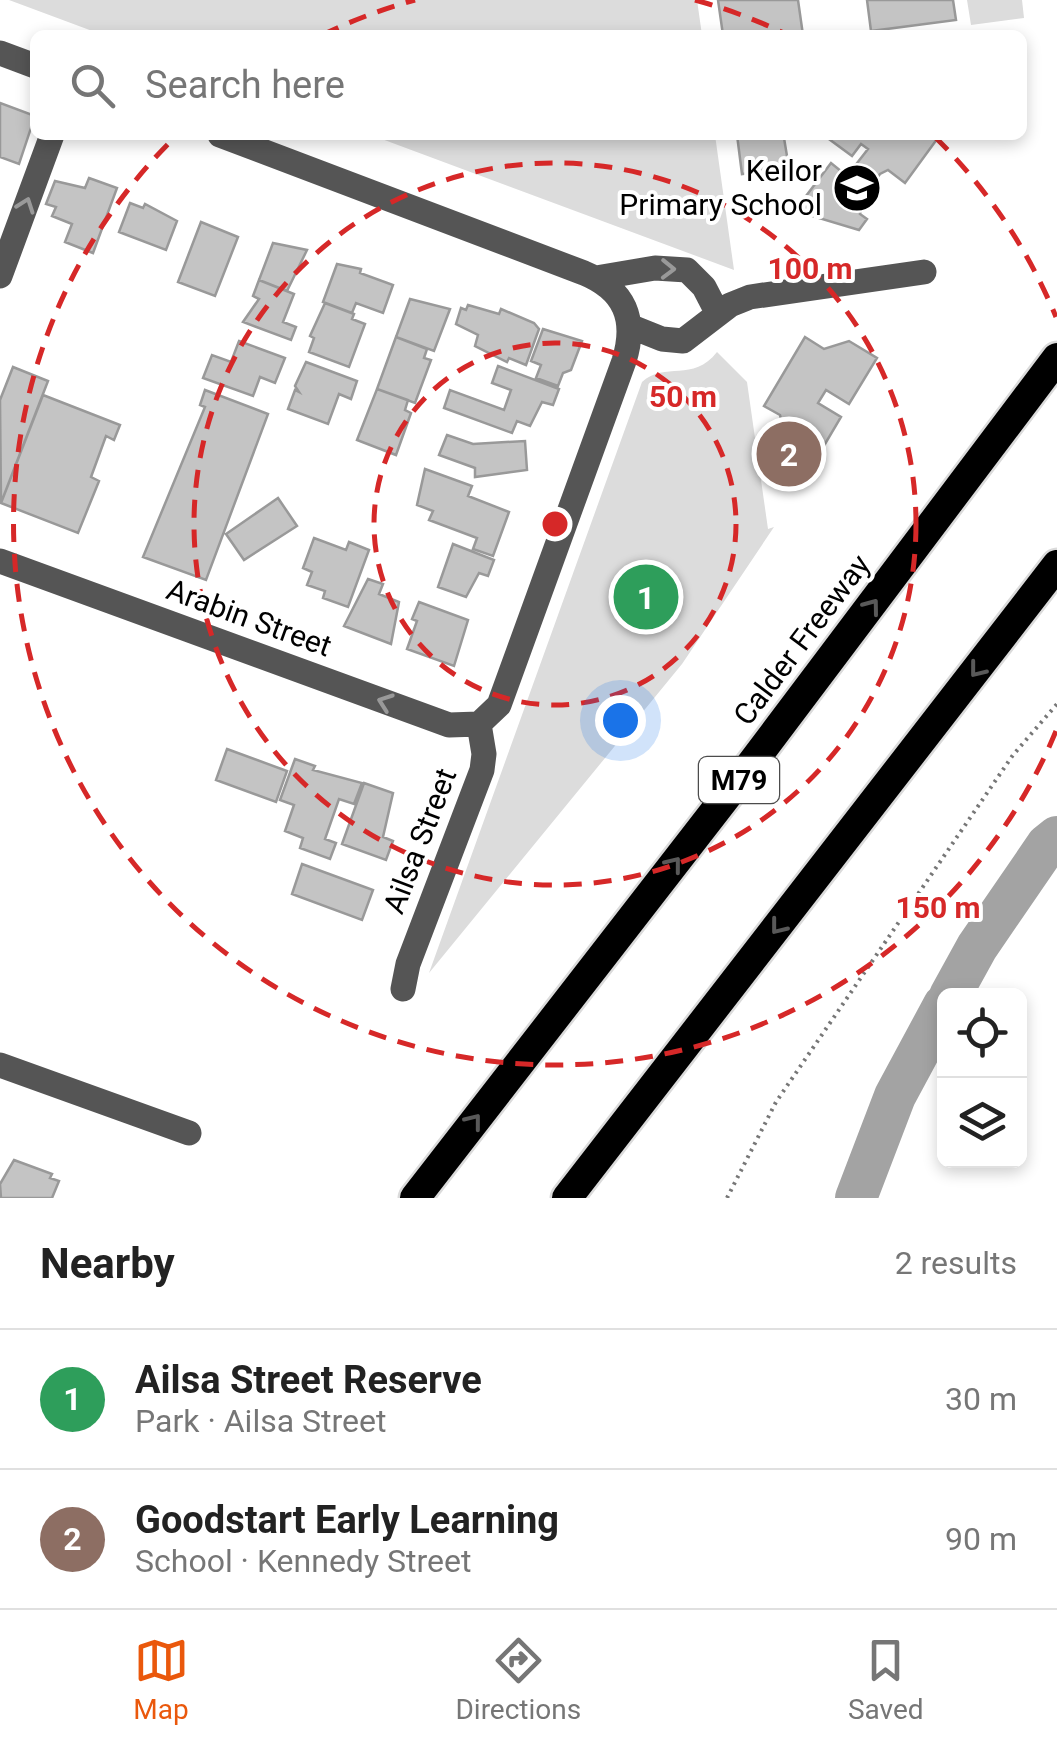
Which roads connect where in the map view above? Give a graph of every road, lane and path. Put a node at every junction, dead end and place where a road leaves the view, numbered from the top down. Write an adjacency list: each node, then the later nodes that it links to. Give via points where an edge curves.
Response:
1 (0, 54): 2 (street)
2 (30, 64)
3 (50, 140): 6 (street, one-way to 3)
4 (233, 140): 7 (street)
5 (924, 272): 8 (street, via 750,297)
6 (0, 276)
7 (596, 278): 8 (street, one-way to 8, via 687,270); 9 (street, via 621,299)
8 (718, 314): 9 (street, via 683,341)
9 (632, 327): 14 (street, via 503,695)
10 (1057, 358): 18 (highway, Calder Freeway / M79, one-way to 10)
11 (0, 561): 14 (street, Arabin Street, one-way to 11, via 449,726)
12 (1050, 576): 19 (highway, one-way to 19)
13 (1057, 704): 20 (path, via 1035,726 776,1102)
14 (478, 724): 15 (street, Ailsa Street, via 482,770)
15 (403, 989)
16 (0, 1065): 17 (street)
17 (189, 1133)
18 (415, 1198)
19 (568, 1198)
20 (727, 1198)

